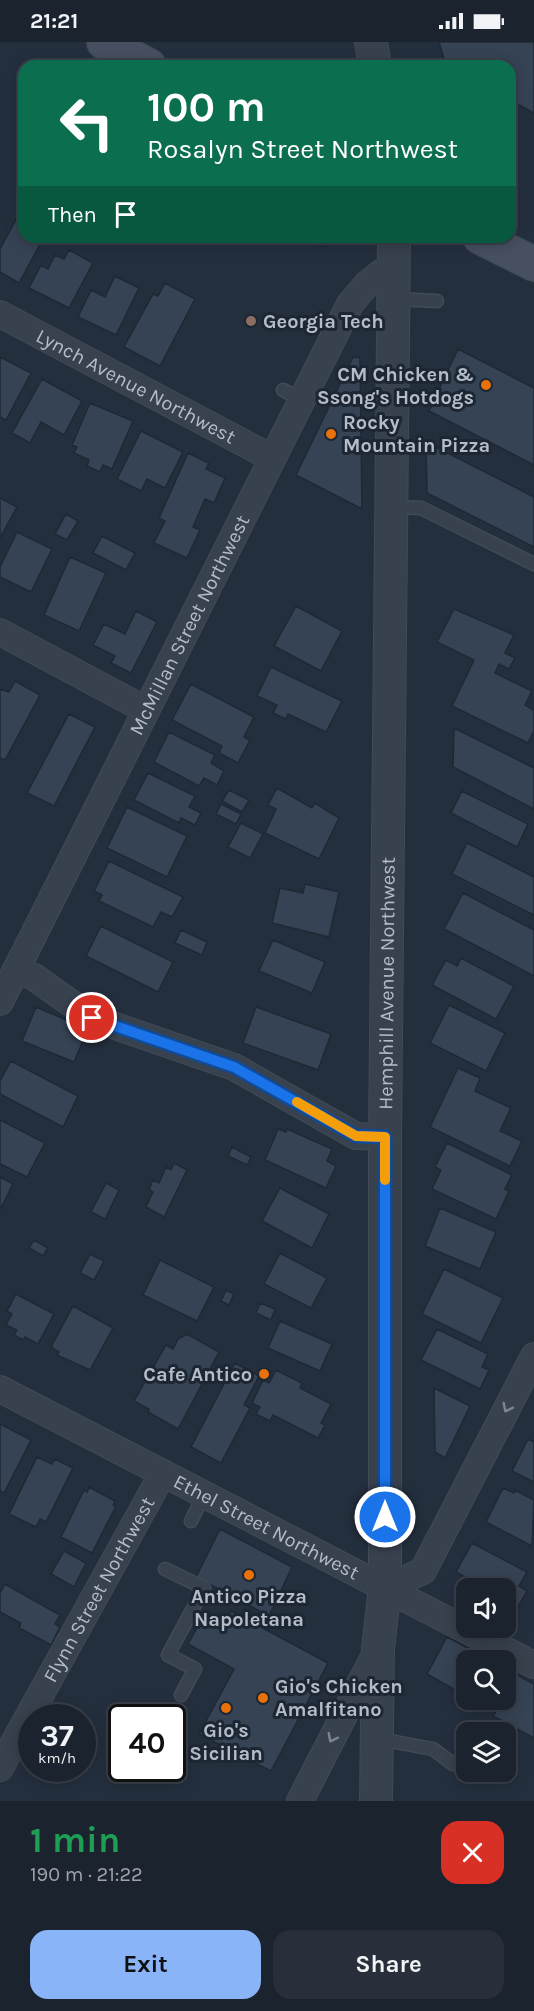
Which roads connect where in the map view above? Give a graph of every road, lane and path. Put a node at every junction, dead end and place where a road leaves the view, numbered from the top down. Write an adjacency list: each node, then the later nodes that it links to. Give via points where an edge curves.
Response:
1 (104, 42): 3 (main road)
2 (371, 42): 4 (street)
3 (135, 60)
4 (374, 60)
5 (492, 243): 7 (main road)
6 (394, 250): 8 (street, Hemphill Avenue Northwest); 11 (street, McMillan Street Northwest, via 350,304 292,395)
7 (534, 264)
8 (394, 299): 9 (lane); 12 (street, Hemphill Avenue Northwest)
9 (437, 301)
10 (0, 314): 11 (street, Lynch Avenue Northwest)
11 (272, 458): 15 (street, McMillan Street Northwest)
12 (392, 506): 13 (lane, via 421,508); 18 (street, Hemphill Avenue Northwest)
13 (534, 564)
14 (0, 632): 15 (street)
15 (146, 710): 16 (street, McMillan Street Northwest)
16 (16, 969): 17 (street, McMillan Street Northwest); 18 (street, via 34,977 92,1018 234,1067 356,1136)
17 (0, 1002)
18 (385, 1137): 25 (street, Hemphill Avenue Northwest)
19 (534, 1356): 25 (street, one-way to 25, via 423,1571)
20 (0, 1389): 21 (street, Ethel Street Northwest)
21 (163, 1473): 22 (street, Ethel Street Northwest); 31 (street, Flynn Street Northwest)
22 (205, 1493): 23 (lane); 25 (street, Ethel Street Northwest)
23 (191, 1521)
24 (165, 1569): 28 (lane, via 204,1588 168,1655 195,1669)
25 (385, 1588): 26 (street, Hemphill Avenue Northwest); 27 (street, Ethel Street Northwest)
26 (378, 1648): 29 (street, Hemphill Avenue Northwest); 32 (street, one-way to 32)
27 (534, 1665)
28 (181, 1695)
29 (377, 1739): 30 (lane, via 433,1749); 33 (street, Hemphill Avenue Northwest)
30 (453, 1764)
31 (0, 1768)
32 (300, 1801)
33 (376, 1801)

